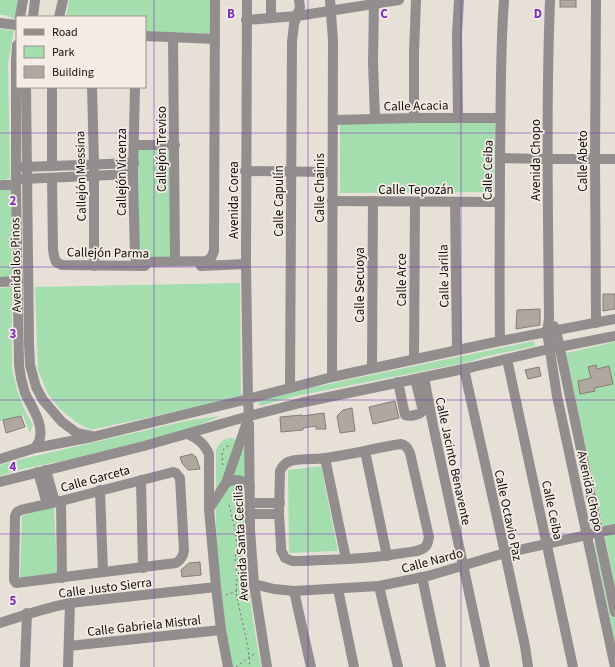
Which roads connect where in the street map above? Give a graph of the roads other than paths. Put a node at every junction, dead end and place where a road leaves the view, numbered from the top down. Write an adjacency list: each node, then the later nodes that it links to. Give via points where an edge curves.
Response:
1 (23, 0): 16 (street)
2 (35, 0): 17 (street)
3 (63, 0): 18 (street)
4 (215, 0): 26 (street)
5 (247, 0): 21 (street, Avenida Corea)
6 (270, 0): 20 (street)
7 (299, 0): 19 (street, Calle Capulín)
8 (399, 0): 14 (street)
9 (416, 0): 36 (street)
10 (459, 0): 34 (street)
11 (504, 0): 37 (street, Calle Ceiba)
12 (550, 0): 43 (street, Avenida Chopo)
13 (596, 0): 42 (street, Calle Abeto)
14 (373, 2): 15 (street); 35 (street)
15 (330, 5): 19 (street); 38 (street, Calle Chainis, via 333,40)
16 (20, 16)
17 (33, 16)
18 (59, 16)
19 (297, 16): 20 (street); 51 (street, Calle Capulín, via 292,42)
20 (271, 18): 21 (street)
21 (246, 20): 50 (street, Avenida Corea)
22 (0, 23): 23 (street)
23 (16, 25)
24 (146, 36): 25 (street)
25 (173, 37): 26 (street); 40 (street, Callejón Treviso)
26 (215, 39): 64 (street, via 214,251 211,258 206,261)
27 (16, 61): 28 (street, Avenida los Pinos)
28 (16, 88)
29 (16, 88): 48 (street, Avenida los Pinos)
30 (26, 88): 49 (street, Avenida los Pinos)
31 (52, 88): 47 (street)
32 (92, 88): 46 (street, Callejón Messina)
33 (135, 88): 39 (street, Callejón Vicenza)
34 (458, 117): 36 (street, Calle Acacia); 37 (street, Calle Acacia)
35 (375, 118): 36 (street, Calle Acacia); 38 (street, Calle Acacia)
36 (414, 118)
37 (500, 118): 41 (street, Calle Ceiba)
38 (333, 120): 52 (street, Calle Chainis)
39 (134, 145): 40 (street); 45 (street, Callejón Vicenza)
40 (174, 145): 64 (street, Callejón Treviso)
41 (500, 158): 43 (street); 63 (street, Calle Ceiba)
42 (595, 158): 43 (street); 44 (street); 70 (street, Calle Abeto)
43 (548, 159): 71 (street, Avenida Chopo, via 549,319)
44 (615, 159)
45 (134, 163): 46 (street); 53 (street, Callejón Vicenza)
46 (94, 165): 47 (street); 54 (street, Callejón Messina)
47 (52, 166): 49 (street)
48 (16, 167): 49 (street); 57 (street, Avenida los Pinos)
49 (27, 167): 56 (street, Avenida los Pinos)
50 (245, 171): 51 (street); 65 (street, Avenida Corea)
51 (291, 172): 52 (street); 85 (street, Calle Capulín)
52 (332, 172): 59 (street, Calle Chainis)
53 (133, 174): 54 (street); 64 (street, Callejón Vicenza, via 135,257 142,262)
54 (94, 176): 55 (street); 66 (street, Callejón Messina)
55 (52, 178): 56 (street); 66 (street, Callejón Parma, via 53,249 56,262 62,265)
56 (27, 179): 57 (street); 84 (street, Avenida los Pinos, via 29,343 30,366)
57 (16, 182): 58 (street); 67 (street, Avenida los Pinos)
58 (2, 185)
59 (332, 201): 60 (street, Calle Tepozán); 81 (street, Calle Chainis)
60 (373, 201): 61 (street, Calle Tepozán); 79 (street, Calle Secuoya)
61 (415, 202): 62 (street, Calle Tepozán); 77 (street, Calle Arce)
62 (455, 202): 63 (street, Calle Tepozán); 76 (street, Calle Jarilla)
63 (499, 202): 73 (street, Calle Ceiba)
64 (175, 261)
65 (246, 264): 66 (street, Callejón Parma); 87 (street, Avenida Corea)
66 (94, 266)
67 (18, 281): 68 (street); 86 (street, Avenida los Pinos, via 19,365)
68 (2, 282)
69 (615, 319): 70 (street)
70 (596, 323): 71 (street)
71 (552, 331): 73 (street); 74 (street, Avenida Chopo); 75 (street, Avenida Chopo)
72 (615, 336): 74 (street)
73 (500, 341): 76 (street)
74 (560, 347): 75 (street); 108 (street, Avenida Chopo)
75 (549, 349): 78 (street); 109 (street, Avenida Chopo)
76 (457, 350): 77 (street)
77 (414, 359): 79 (street)
78 (507, 359): 80 (street); 110 (street, Calle Ceiba)
79 (372, 368): 81 (street)
80 (464, 369): 82 (street); 111 (street, Calle Octavio Paz)
81 (332, 377): 85 (street)
82 (420, 378): 83 (street); 83 (street, via 423,411 408,416 405,415); 114 (street, Calle Jacinto Benavente)
83 (398, 382): 88 (street)
84 (36, 387): 86 (street); 90 (street, Avenida los Pinos, via 43,400 62,422 77,433)
85 (290, 388): 87 (street)
86 (25, 392): 91 (street, Avenida los Pinos, via 41,429)
87 (248, 399): 88 (street, Avenida Santa Cecilia); 90 (street)
88 (249, 416): 89 (street); 97 (street); 99 (street, Avenida Santa Cecilia)
89 (188, 434): 95 (street); 104 (street, Avenida Santa Cecilia, via 198,439 209,454)
90 (92, 437): 91 (street)
91 (35, 448): 94 (street)
92 (365, 451): 93 (street); 112 (street); 112 (street, via 401,444 407,448 429,538 425,548)
93 (325, 458): 103 (street, via 292,461 282,466); 113 (street)
94 (0, 459)
95 (42, 471): 98 (street); 101 (street)
96 (141, 480): 100 (street, Calle Garceta); 115 (street); 115 (street, Calle Garceta, via 173,472 180,478 184,550 176,563)
97 (226, 481): 99 (street, via 241,481); 104 (street)
98 (0, 482)
99 (250, 487): 102 (street, Avenida Santa Cecilia)
100 (100, 490): 101 (street, Calle Garceta); 116 (street)
101 (54, 502): 118 (street); 118 (street, Calle Garceta, via 17,512 14,580 16,583)
102 (250, 503): 103 (street); 105 (street, Avenida Santa Cecilia)
103 (280, 503): 106 (street)
104 (209, 509): 121 (street, Avenida Santa Cecilia)
105 (250, 514): 106 (street); 119 (street, Avenida Santa Cecilia)
106 (279, 514): 113 (street, via 281,550 285,558 292,561)
107 (615, 529): 108 (street, Calle Nardo)
108 (598, 532): 109 (street, Calle Nardo); 125 (street, Avenida Chopo)
109 (587, 535): 110 (street, Calle Nardo); 141 (street, Avenida Chopo)
110 (546, 544): 111 (street, Calle Nardo); 140 (street, Calle Ceiba)
111 (505, 554): 114 (street, Calle Nardo); 139 (street, Calle Octavio Paz)
112 (387, 556): 113 (street)
113 (346, 559)
114 (463, 566): 117 (street, Calle Nardo); 138 (street, Calle Jacinto Benavente)
115 (143, 568): 116 (street)
116 (103, 572): 118 (street)
117 (422, 577): 120 (street, Calle Nardo); 137 (street)
118 (62, 578)
119 (254, 584): 123 (street, Calle Nardo); 133 (street, Avenida Santa Cecilia)
120 (379, 586): 122 (street, Calle Nardo); 136 (street)
121 (216, 587): 124 (street, Calle Justo Sierra); 128 (street, Avenida Santa Cecilia)
122 (338, 589): 123 (street, Calle Nardo); 135 (street)
123 (294, 591): 134 (street)
124 (70, 603): 126 (street, Calle Justo Sierra); 129 (street)
125 (615, 612)
126 (27, 613): 127 (street, Calle Justo Sierra); 130 (street)
127 (0, 623)
128 (221, 630): 129 (street, Calle Gabriela Mistral); 132 (street, Avenida Santa Cecilia)
129 (69, 646): 131 (street)
130 (25, 667)
131 (68, 667)
132 (228, 667)
133 (267, 667)
134 (311, 667)
135 (354, 667)
136 (398, 667)
137 (441, 667)
138 (485, 667)
139 (528, 667)
140 (573, 667)
141 (615, 667)

